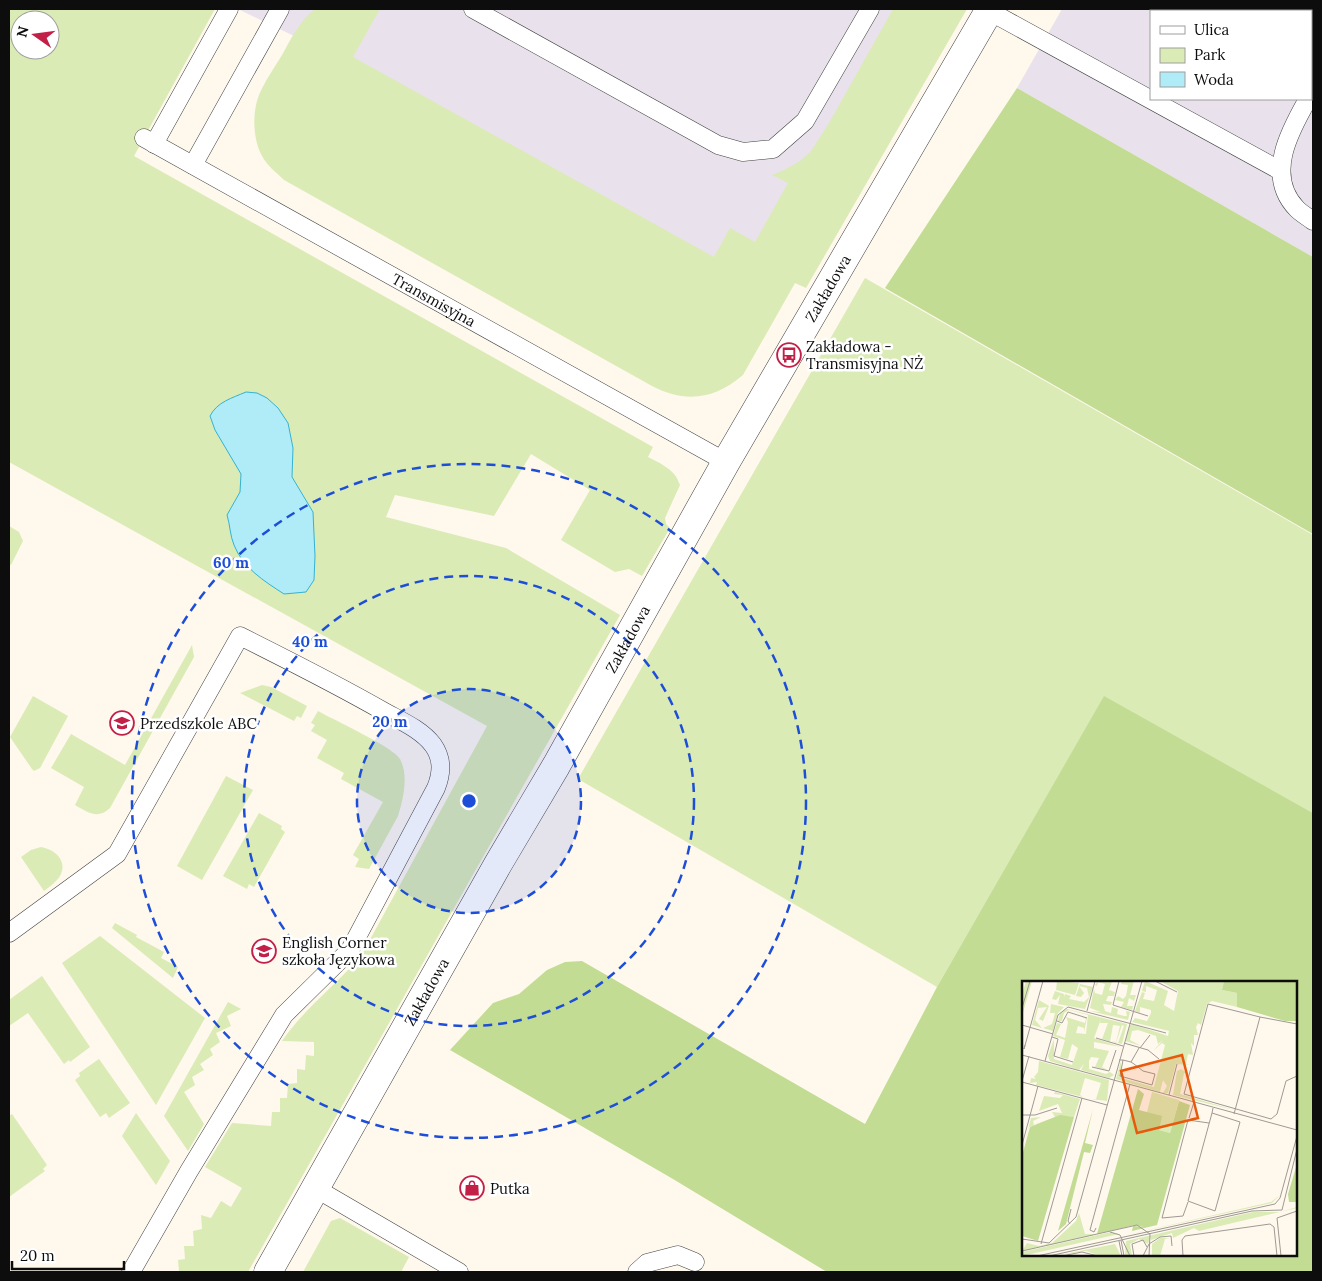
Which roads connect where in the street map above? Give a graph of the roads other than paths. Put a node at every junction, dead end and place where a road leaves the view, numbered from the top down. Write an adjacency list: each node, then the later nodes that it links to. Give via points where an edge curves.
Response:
1 (229, 9): 9 (lane, Transmisyjna, via 149,141)
2 (280, 9): 9 (lane)
3 (473, 9): 4 (lane, via 718,145 743,152 773,149 805,121)
4 (870, 9)
5 (989, 10): 6 (lane); 12 (street, Zakładowa)
6 (1150, 99)
7 (1152, 100): 10 (lane)
8 (1307, 100): 10 (lane, via 1290,130)
9 (193, 165): 12 (lane, Transmisyjna)
10 (1281, 171): 11 (lane, via 1285,192 1298,210)
11 (1313, 221)
12 (726, 462): 14 (street, Zakładowa)
13 (9, 933): 16 (lane, via 116,854 240,636 417,730 433,744 438,754 441,769 436,788 350,950 284,1015)
14 (315, 1188): 17 (street, Zakładowa); 18 (lane)
15 (695, 1262): 19 (lane, via 678,1255 647,1263)
16 (131, 1272)
17 (268, 1272)
18 (459, 1272)
19 (637, 1272)

